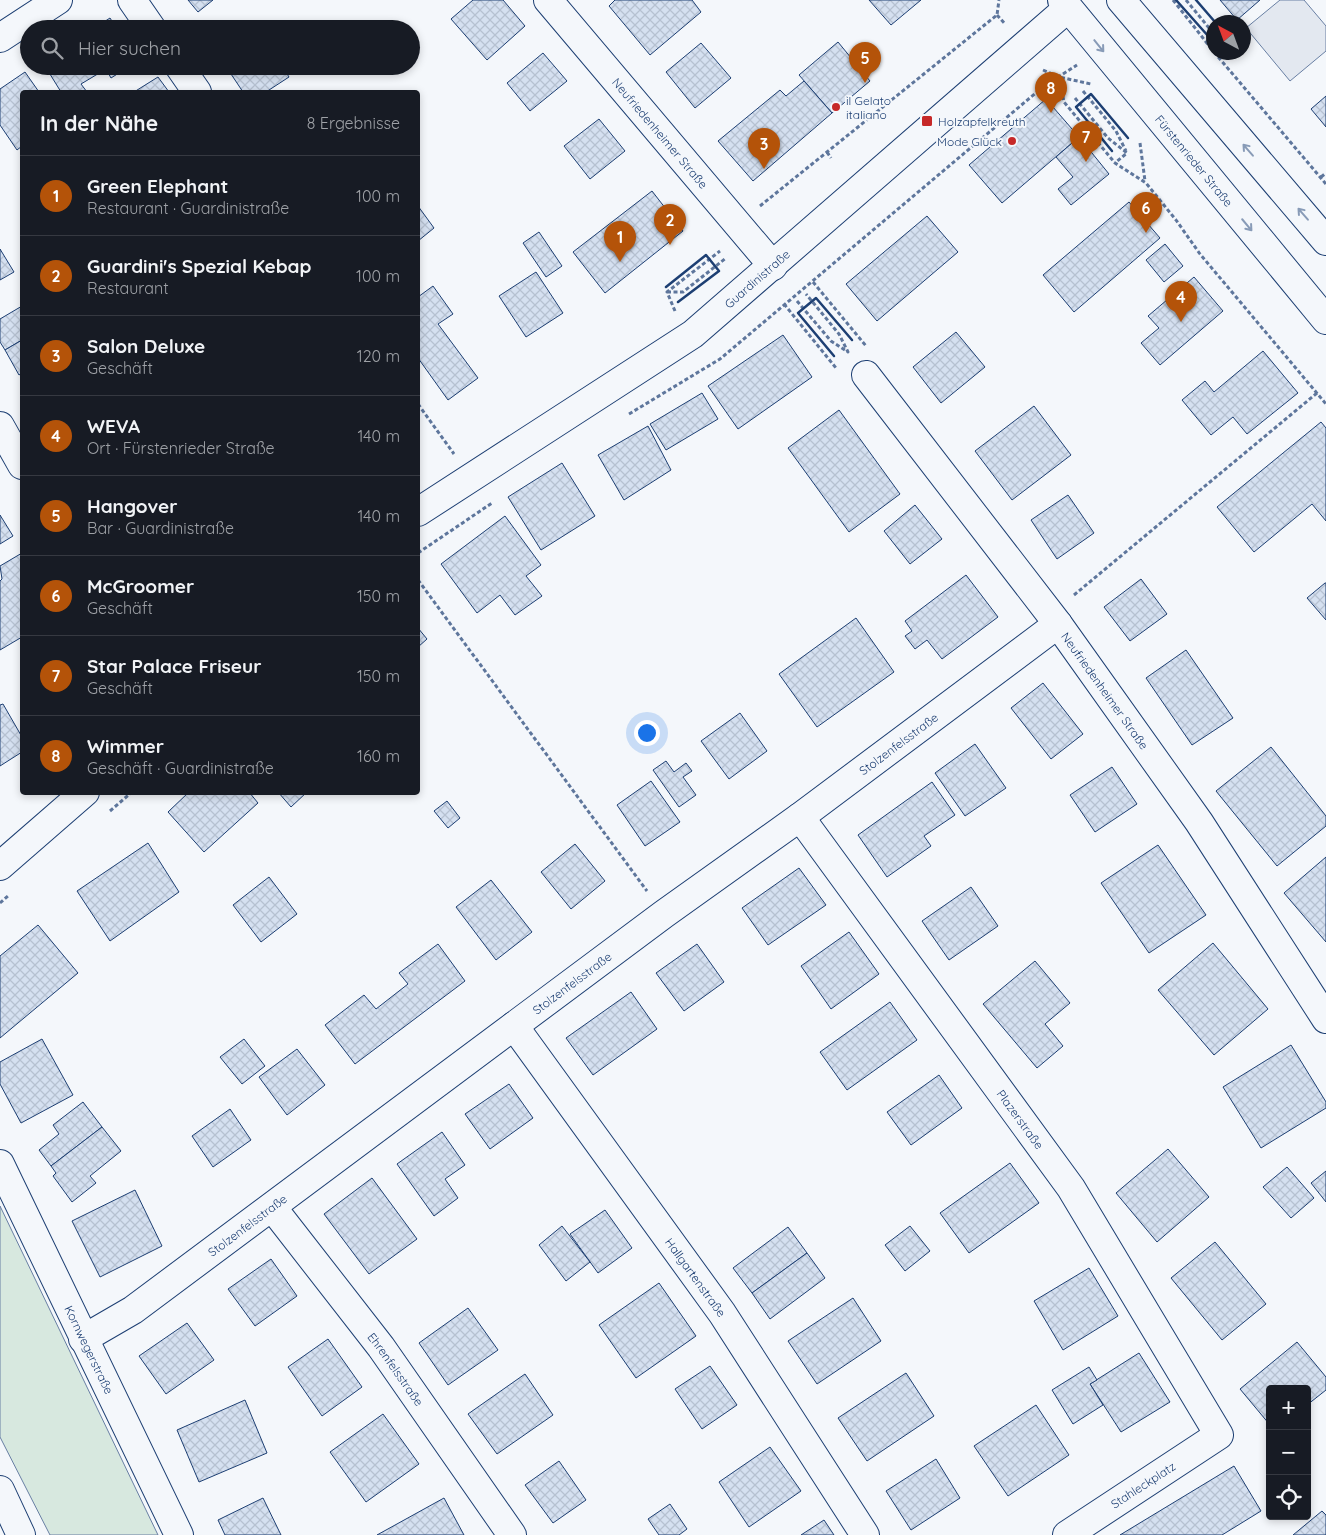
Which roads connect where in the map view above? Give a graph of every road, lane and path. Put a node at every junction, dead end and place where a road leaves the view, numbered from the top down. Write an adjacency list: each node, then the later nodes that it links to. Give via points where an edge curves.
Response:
1 (58, 0): 9 (street)
2 (132, 0): 10 (street)
3 (548, 0): 34 (street, Neufriedenheimer Straße)
4 (999, 0): 22 (path, via 997,15)
5 (1122, 0): 31 (street, one-way to 5)
6 (1173, 0): 14 (path)
7 (1186, 0): 12 (path)
8 (1069, 3): 34 (street, Guardinistraße); 41 (street, Fürstenrieder Straße, one-way to 41)
9 (27, 20)
10 (146, 20)
11 (20, 25): 13 (street)
12 (1206, 25)
13 (0, 38)
14 (1206, 43)
15 (1221, 60): 27 (path)
16 (185, 75): 17 (street)
17 (196, 90)
18 (1083, 91): 23 (path, via 1116,132)
19 (1097, 91): 25 (path, via 1091,83 1059,77 1064,102)
20 (1075, 98): 23 (path, via 1108,138)
21 (1140, 142): 28 (path)
22 (827, 152): 24 (path); 30 (path)
23 (1127, 153): 25 (path)
24 (831, 158)
25 (1114, 163): 28 (path)
26 (1326, 172): 27 (path)
27 (1321, 177): 29 (path)
28 (1145, 182): 43 (path, via 1200,254)
29 (1326, 184)
30 (758, 207)
31 (1326, 241)
32 (720, 251): 36 (path)
33 (726, 258): 36 (path, via 683,292)
34 (773, 266): 48 (street, Guardinistraße, via 693,334)
35 (813, 282): 42 (path)
36 (667, 292): 40 (path)
37 (806, 294): 38 (path, via 839,334 848,352 831,341)
38 (797, 301)
39 (784, 304): 42 (path)
40 (677, 314)
41 (1326, 320)
42 (859, 367): 51 (street, Neufriedenheimer Straße)
43 (1317, 393): 44 (path); 51 (path, via 1061,605)
44 (1326, 404)
45 (420, 407): 48 (path)
46 (0, 426): 47 (street)
47 (20, 462)
48 (471, 476): 49 (street, Guardinistraße)
49 (420, 511)
50 (420, 583): 55 (path)
51 (1058, 624): 53 (street, Stolzenfelsstraße); 56 (street, Neufriedenheimer Straße, via 1199,822)
52 (82, 795): 54 (street)
53 (800, 817): 55 (street, Stolzenfelsstraße); 61 (street, Plazerstraße, via 1070,1188)
54 (0, 866)
55 (664, 914): 57 (street, Stolzenfelsstraße)
56 (1326, 1019)
57 (514, 1026): 59 (street, Stolzenfelsstraße); 66 (street, Hallgartenstraße, via 722,1313)
58 (0, 1164): 60 (street, Kornwegerstraße)
59 (272, 1207): 60 (street, Stolzenfelsstraße, via 132,1310); 65 (street, Ehrenfelsstraße, via 381,1347)
60 (83, 1339): 64 (street, Kornwegerstraße)
61 (1219, 1435): 67 (street, Stahleckplatz)
62 (0, 1490): 63 (street)
63 (20, 1535)
64 (179, 1535)
65 (512, 1535)
66 (866, 1535)
67 (1067, 1535)

